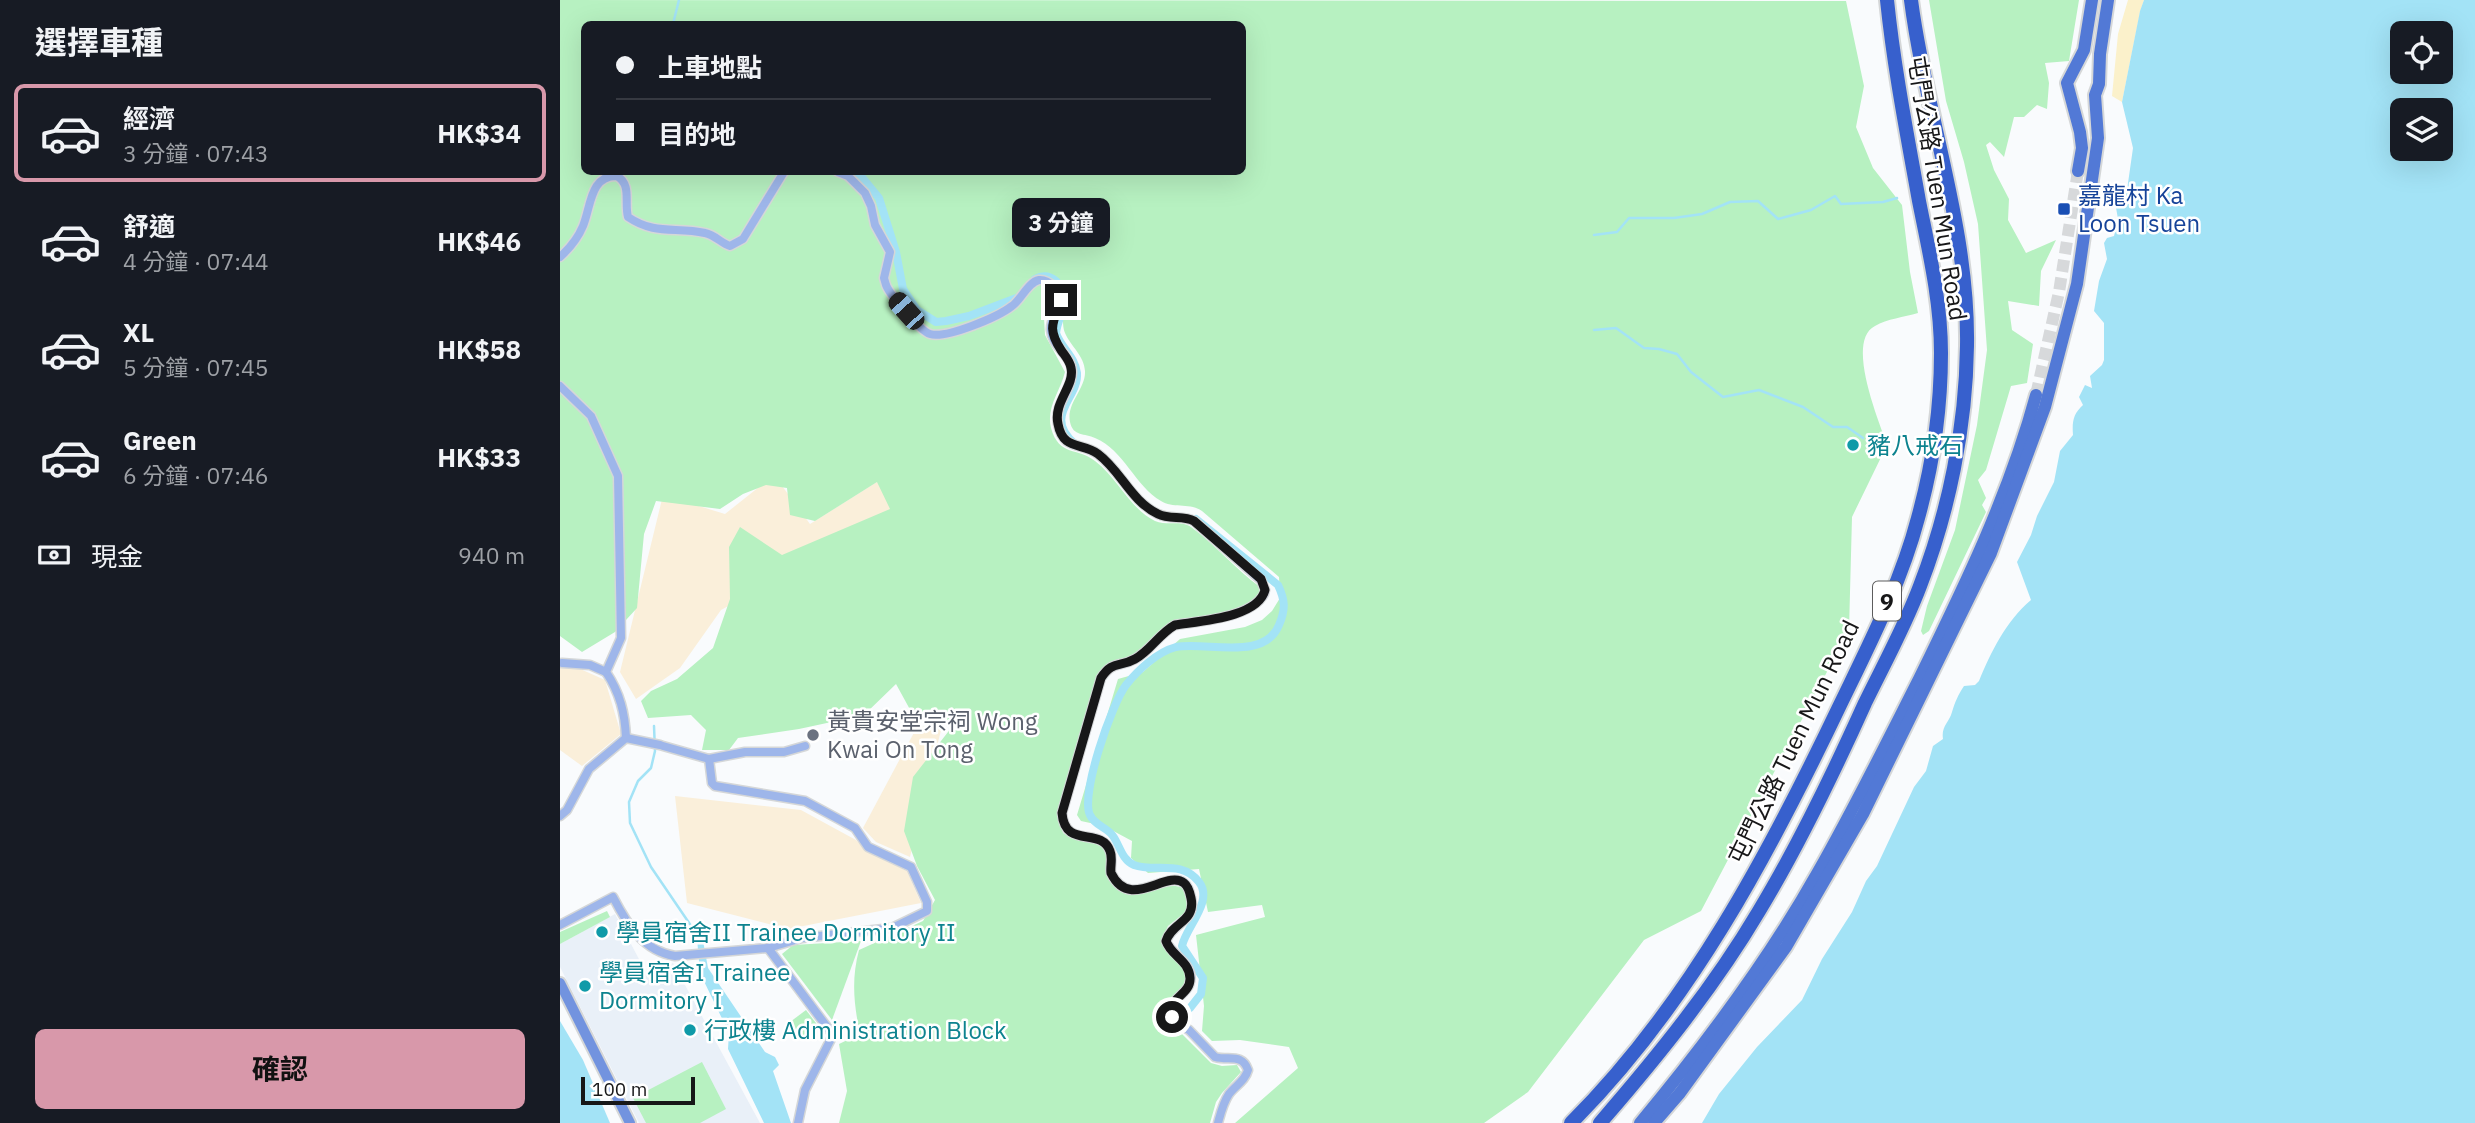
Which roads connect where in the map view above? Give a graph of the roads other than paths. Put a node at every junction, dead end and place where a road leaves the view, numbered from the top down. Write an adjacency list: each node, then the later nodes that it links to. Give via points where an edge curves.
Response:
1 (1887, 0): 28 (highway, 屯門公路 Tuen Mun Road / 9, via 1894,69 1938,298 1938,418 1918,520 1860,663 1738,903 1652,1029)
2 (1911, 0): 29 (highway, 屯門公路 Tuen Mun Road / 9, via 1964,274 1968,345 1963,406 1942,521 1912,605 1811,815 1758,913 1659,1054)
3 (2092, 0): 5 (main road, via 2085,44)
4 (2108, 0): 6 (main road)
5 (2075, 70): 6 (main road, via 2088,69); 7 (main road, via 2068,78)
6 (2098, 78): 8 (main road)
7 (2070, 94): 8 (main road, via 2080,100); 9 (main road, via 2080,132)
8 (2095, 95): 15 (main road, via 2098,138 2094,175 2063,343 1999,533)
9 (2078, 171)
10 (783, 175): 12 (street, via 743,239 730,246 710,234 654,230 636,223 628,217 624,181 607,176 593,192 578,236)
11 (846, 175): 27 (street, via 865,193 890,252 886,285 925,332 956,331 1007,309 1034,281 1044,280 1058,289 1061,300 1051,331 1072,373 1057,411 1063,436 1070,444 1097,453 1151,510 1194,521 1264,585 1264,594 1254,607 1175,625 1136,659 1108,668 1101,678 1062,813 1071,832 1107,844 1111,873 1121,884 1140,890 1172,881 1187,886 1192,911 1166,941 1184,962 1189,983 1172,1003 1170,1013 1215,1057 1243,1060 1248,1070 1223,1104)
12 (560, 257)
13 (560, 386): 17 (street, via 591,416 618,476 621,638)
14 (2036, 395): 15 (main road, via 1984,544)
15 (1941, 646): 30 (main road, via 1776,941); 31 (main road, via 1863,814 1786,947)
16 (562, 663): 17 (street, via 590,665)
17 (606, 672): 18 (street, via 625,712)
18 (626, 738): 20 (street); 21 (street, via 589,769)
19 (805, 746): 20 (street)
20 (709, 759): 23 (street, via 715,786 806,801 855,828 868,847 911,867 927,902 927,911 892,928 802,938)
21 (560, 816)
22 (560, 925): 23 (street, via 613,897 626,922 662,954)
23 (768, 948): 26 (street, via 833,1035 805,1090)
24 (560, 983): 25 (street)
25 (630, 1123)
26 (798, 1123)
27 (1218, 1123)
28 (1571, 1123)
29 (1600, 1123)
30 (1640, 1123)
31 (1654, 1123)

